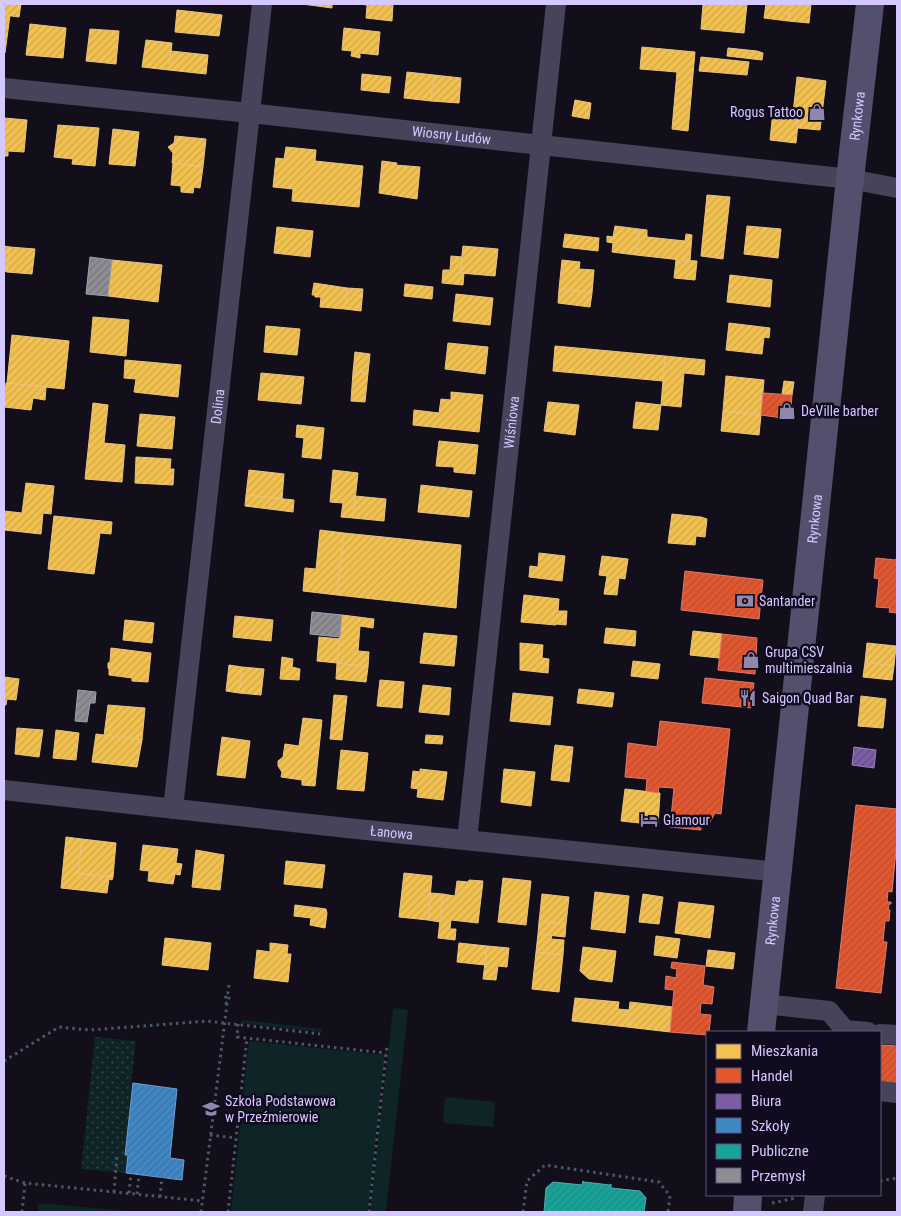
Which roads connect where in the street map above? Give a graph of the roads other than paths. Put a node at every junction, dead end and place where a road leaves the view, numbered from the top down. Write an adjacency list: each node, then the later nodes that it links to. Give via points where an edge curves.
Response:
1 (262, 4): 5 (street, Dolina)
2 (556, 4): 6 (street, Wiśniowa)
3 (870, 4): 7 (street, Rynkowa)
4 (4, 88): 5 (street, Wiosny Ludów)
5 (250, 113): 6 (street, Wiosny Ludów); 10 (street, Dolina)
6 (540, 145): 7 (street, Wiosny Ludów); 11 (street, Wiśniowa)
7 (850, 179): 8 (street, Wiosny Ludów); 12 (street, Rynkowa)
8 (897, 188)
9 (4, 790): 10 (street, Łanowa)
10 (173, 809): 11 (street, Łanowa)
11 (467, 840): 12 (street, Łanowa)
12 (779, 872): 13 (street, Rynkowa)
13 (764, 1004): 14 (street, Rynkowa); 15 (street, via 830,1011 845,1030)
14 (761, 1031)
15 (856, 1031)
16 (881, 1034): 17 (street)
17 (897, 1035)
18 (881, 1091): 19 (street)
19 (897, 1093)
20 (748, 1196): 22 (street)
21 (815, 1196): 23 (street)
22 (747, 1212)
23 (813, 1212)

